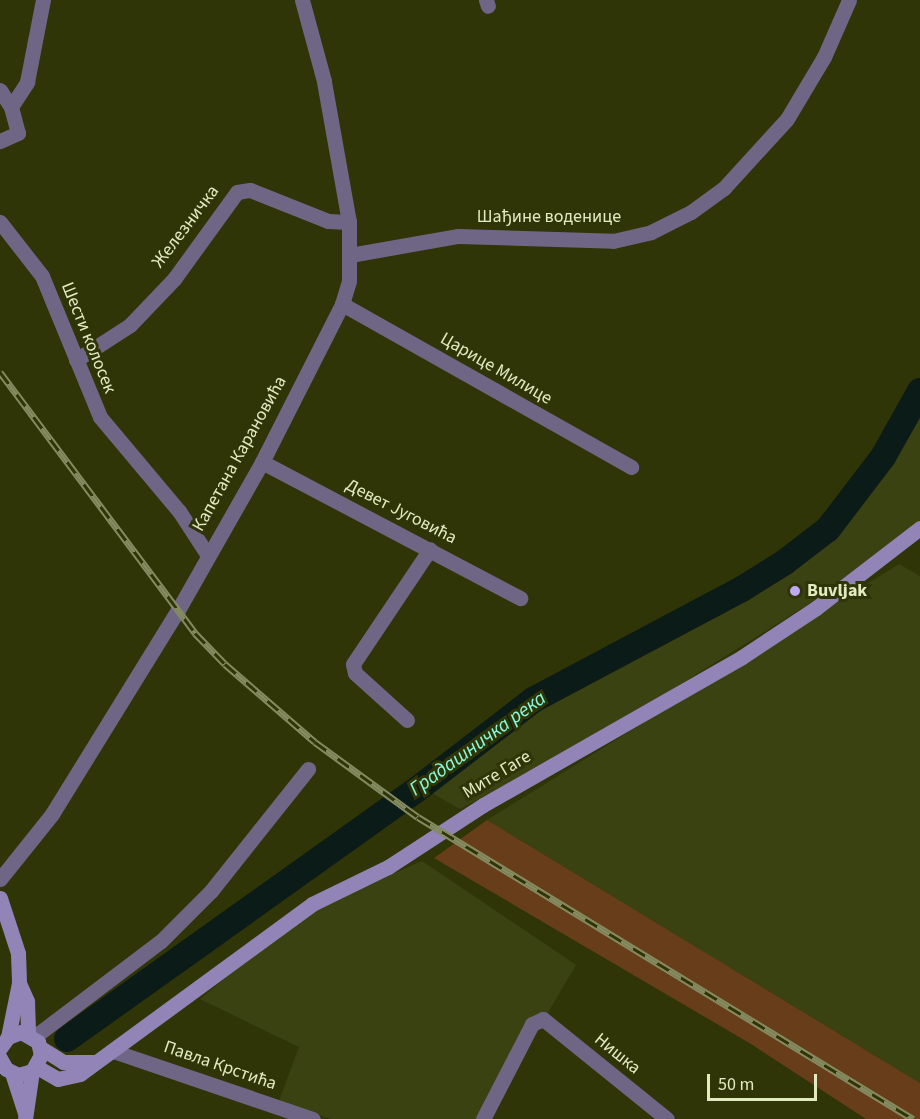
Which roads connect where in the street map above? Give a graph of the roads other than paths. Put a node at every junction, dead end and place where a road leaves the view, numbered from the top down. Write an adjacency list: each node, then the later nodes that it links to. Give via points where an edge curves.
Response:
1 (42, 0): 5 (street, via 27,82)
2 (302, 0): 8 (street, Капетана Карановића, via 324,81)
3 (849, 0): 9 (street, Шађине воденице, via 824,57 786,118 724,188 691,212 651,232 613,241 458,236)
4 (0, 90): 5 (street)
5 (11, 107): 6 (street, via 18,133)
6 (0, 141)
7 (0, 222): 11 (street, Шести колосек, via 42,276)
8 (349, 222): 9 (street, Капетана Карановића); 11 (street, Железничка, via 328,221 250,190 237,192 174,279 130,325)
9 (350, 255): 10 (street, Капетана Карановића)
10 (342, 304): 12 (street, Капетана Карановића); 13 (street, Царице Милице)
11 (76, 360): 16 (street, Шести колосек, via 100,417 179,511)
12 (262, 462): 15 (street, Девет Југовића); 16 (street, Капетана Карановића)
13 (631, 467)
14 (920, 528): 25 (main road, Мите Гаге, via 816,608 742,657 483,805 388,867 312,904)
15 (430, 549): 17 (street, Девет Југовића); 18 (street, via 353,664 355,673)
16 (207, 554): 20 (street, Капетана Карановића, via 178,610 52,814)
17 (520, 598)
18 (407, 720)
19 (308, 769): 23 (street, via 211,891 161,941)
20 (0, 879)
21 (0, 898): 22 (main road, via 18,952)
22 (19, 982): 23 (main road); 24 (main road)
23 (34, 1040): 24 (main road); 26 (main road, via 63,1062); 28 (main road)
24 (3, 1042)
25 (113, 1051): 26 (main road, Мите Гаге); 32 (street, Павла Крстића)
26 (97, 1062): 29 (main road, Мите Гаге, via 72,1078)
27 (4, 1067): 28 (main road); 31 (main road)
28 (34, 1069): 29 (main road); 30 (main road)
29 (52, 1078): 30 (main road)
30 (29, 1097): 31 (main road)
31 (25, 1116)
32 (314, 1119)
33 (483, 1119): 34 (street, Нишка, via 532,1024 543,1019)
34 (667, 1119)

